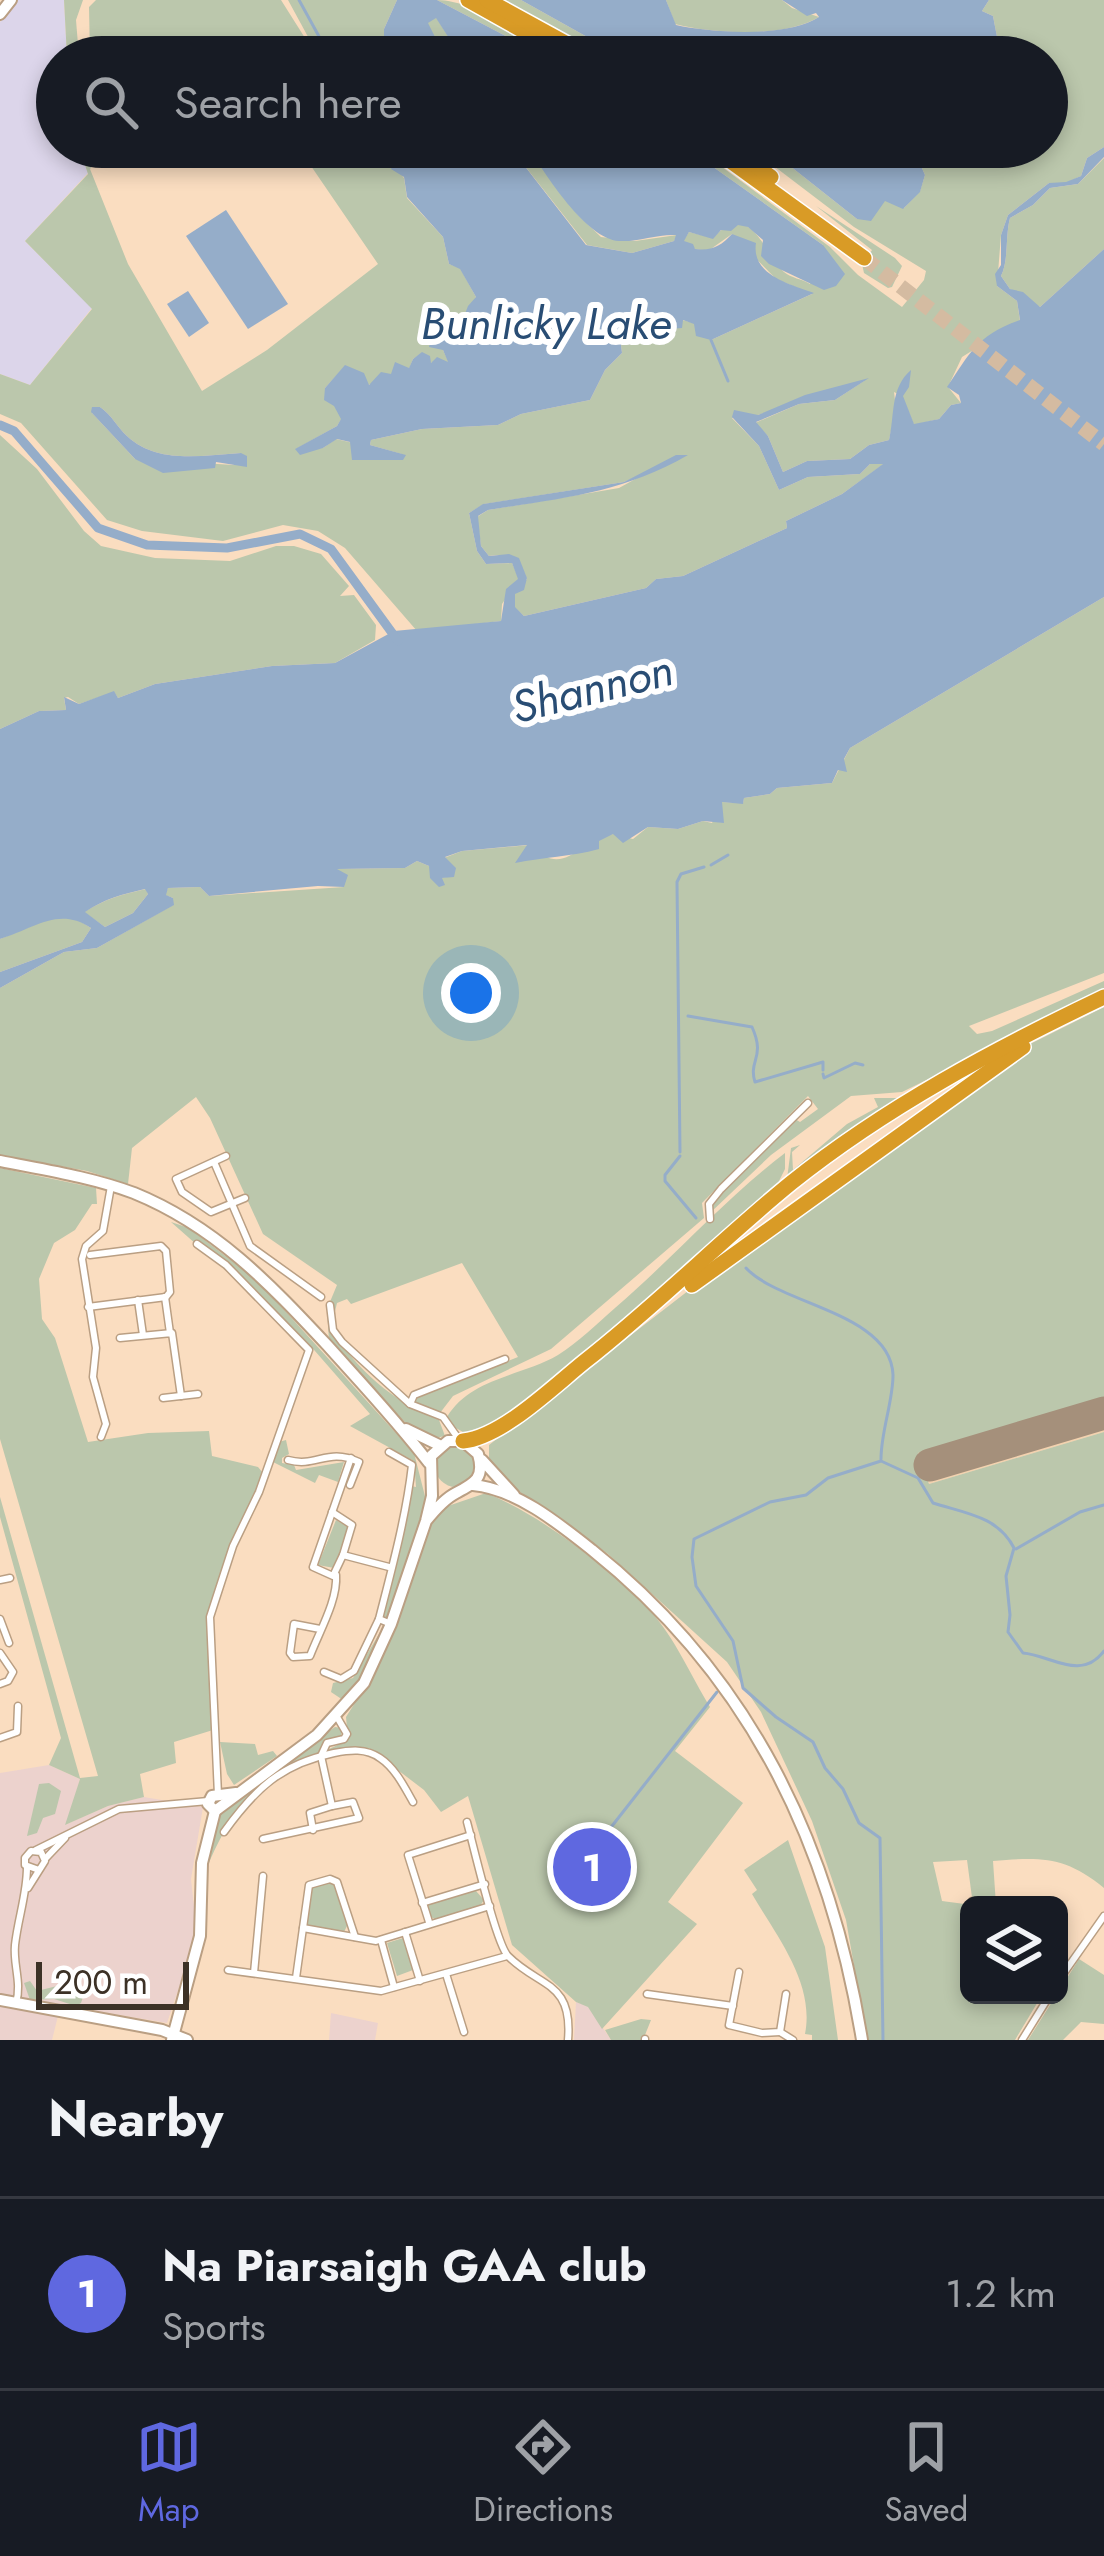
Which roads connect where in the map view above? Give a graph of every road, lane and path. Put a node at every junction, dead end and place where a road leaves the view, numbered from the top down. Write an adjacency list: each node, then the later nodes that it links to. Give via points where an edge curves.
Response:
1 (11, 0): 4 (main road)
2 (465, 0): 5 (highway)
3 (491, 0): 5 (highway)
4 (0, 14)
5 (531, 29): 6 (highway); 7 (highway)
6 (541, 36)
7 (546, 36)
8 (742, 168): 9 (highway, via 867,254)
9 (757, 168)
10 (1104, 999): 40 (highway, via 884,1114 538,1398 488,1434); 42 (highway, via 962,1088 757,1236 487,1442)
11 (808, 1102): 19 (street, via 719,1191)
12 (226, 1156): 14 (street)
13 (0, 1161): 15 (main road)
14 (214, 1162): 17 (street); 18 (street, via 176,1179)
15 (111, 1186): 20 (main road); 29 (street, via 103,1231 82,1254)
16 (245, 1198): 17 (street)
17 (232, 1204): 18 (street); 26 (street, via 250,1246)
18 (211, 1212): 20 (street)
19 (710, 1219)
20 (203, 1229): 38 (main road, via 253,1266)
21 (100, 1244): 23 (street)
22 (197, 1244): 69 (street, via 310,1350 211,1617)
23 (101, 1254): 24 (street); 25 (street, via 164,1248)
24 (90, 1256)
25 (165, 1297): 27 (street); 30 (street)
26 (321, 1297)
27 (138, 1300): 29 (street); 31 (street)
28 (330, 1305): 37 (street, via 342,1342)
29 (88, 1306): 39 (street, via 106,1424)
30 (170, 1333): 31 (street); 35 (street)
31 (143, 1335): 32 (street)
32 (120, 1338)
33 (505, 1359): 37 (street, via 414,1395)
34 (198, 1394): 35 (street)
35 (182, 1396): 36 (street)
36 (163, 1399)
37 (410, 1404): 40 (street, via 443,1417)
38 (403, 1428): 40 (main road); 45 (main road)
39 (101, 1437)
40 (452, 1439): 42 (main road); 45 (main road)
41 (389, 1452): 54 (street, via 412,1465)
42 (479, 1456): 48 (main road); 50 (main road)
43 (350, 1458): 44 (street); 47 (street, via 359,1462); 51 (street)
44 (288, 1460)
45 (429, 1463): 46 (main road)
46 (432, 1479): 49 (main road); 52 (main road)
47 (350, 1485)
48 (473, 1485): 49 (main road); 50 (main road)
49 (457, 1492): 52 (main road)
50 (518, 1499): 118 (main road, via 640,1590 748,1722 820,1864)
51 (332, 1512): 53 (street, via 352,1525); 55 (street, via 312,1562)
52 (426, 1521): 59 (main road)
53 (344, 1556): 54 (street); 55 (street)
54 (389, 1567): 59 (street)
55 (336, 1575): 60 (street)
56 (10, 1578): 57 (street)
57 (0, 1580)
58 (0, 1621): 61 (street)
59 (385, 1621): 63 (street, via 354,1671); 66 (main road, via 364,1683)
60 (320, 1629): 60 (street, via 310,1656 293,1657 294,1624)
61 (9, 1643)
62 (0, 1653): 64 (street, via 13,1672)
63 (328, 1677)
64 (0, 1684)
65 (18, 1706): 67 (street, via 17,1732)
66 (337, 1717): 68 (street, via 347,1733); 69 (main road)
67 (0, 1738)
68 (321, 1756): 70 (street, via 352,1750 379,1757); 71 (street); 75 (street, via 286,1768)
69 (218, 1801): 73 (street, via 119,1808); 114 (main road, via 202,1863 200,1936)
70 (413, 1802)
71 (332, 1806): 74 (street, via 310,1813); 74 (street, via 353,1802 358,1818)
72 (466, 1822): 76 (street)
73 (76, 1827): 78 (street); 79 (street)
74 (313, 1829): 77 (street)
75 (224, 1832)
76 (471, 1835): 83 (street); 85 (street, via 409,1853)
77 (262, 1839)
78 (36, 1850): 79 (street); 80 (street, via 26,1855)
79 (45, 1859): 81 (street)
80 (27, 1868): 81 (street); 84 (street)
81 (39, 1870): 84 (street)
82 (263, 1876): 99 (street)
83 (485, 1884): 85 (street); 86 (street)
84 (26, 1891): 107 (street, via 14,1950)
85 (422, 1903): 88 (street)
86 (490, 1906): 88 (street); 95 (street)
87 (1104, 1916): 96 (street)
88 (428, 1922): 91 (street)
89 (352, 1927): 90 (street, via 331,1879 308,1886); 92 (street); 93 (street)
90 (303, 1928): 92 (street); 101 (street)
91 (405, 1933): 94 (street); 102 (street)
92 (344, 1935): 93 (street)
93 (355, 1936): 94 (street)
94 (381, 1940): 103 (street)
95 (506, 1955): 100 (street); 116 (street, via 560,1995)
96 (1068, 1965)
97 (228, 1970): 99 (street)
98 (739, 1972): 109 (street)
99 (254, 1973): 101 (street)
100 (446, 1974): 102 (street); 112 (street)
101 (296, 1978): 103 (street)
102 (420, 1981): 103 (street)
103 (394, 1987)
104 (647, 1994): 109 (street)
105 (787, 1994): 113 (street)
106 (0, 2000): 107 (main road)
107 (16, 2003): 114 (main road)
108 (1044, 2004): 119 (street)
109 (733, 2006): 111 (street)
110 (719, 2023): 111 (street)
111 (729, 2025): 113 (street)
112 (464, 2032)
113 (780, 2032): 117 (street)
114 (172, 2037): 115 (main road)
115 (188, 2040)
116 (568, 2040)
117 (793, 2040)
118 (862, 2040)
119 (1022, 2040)

